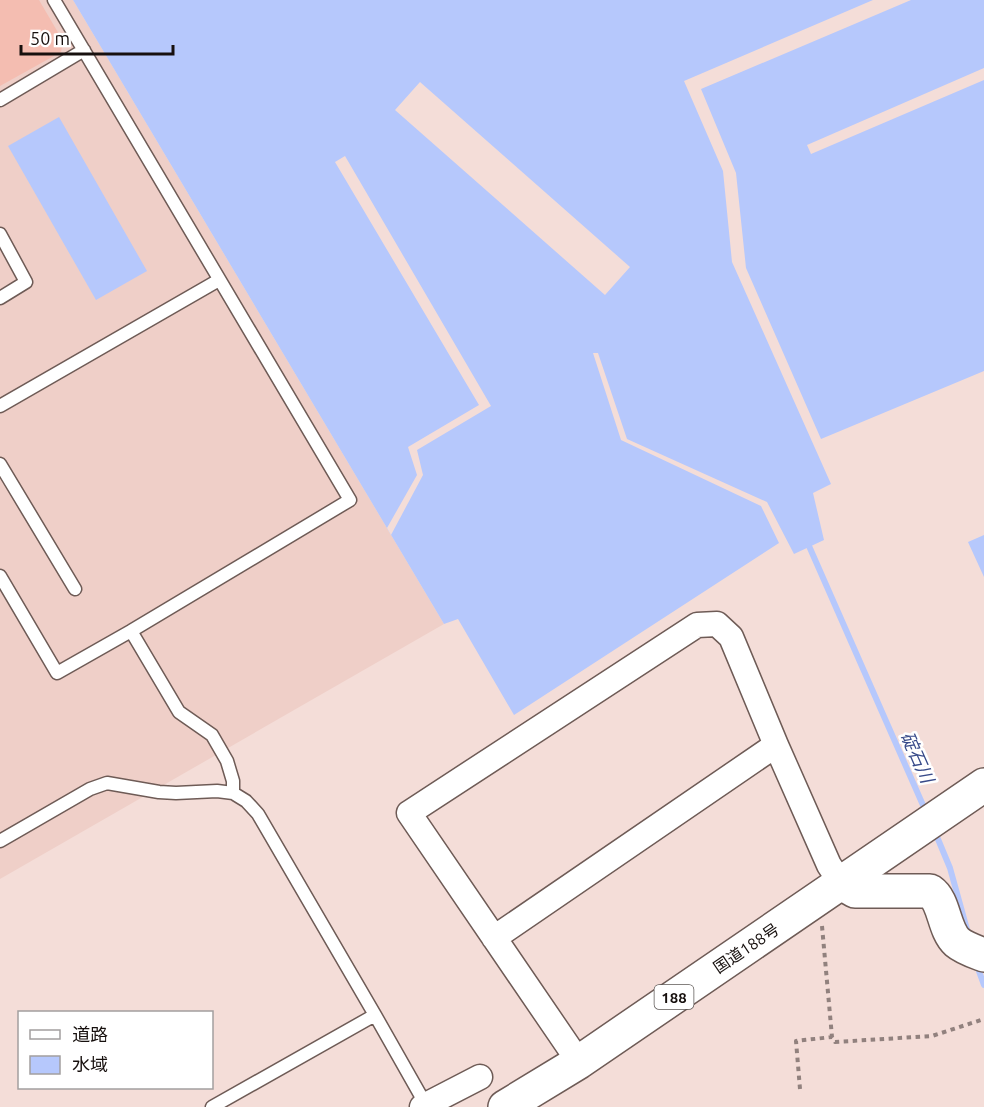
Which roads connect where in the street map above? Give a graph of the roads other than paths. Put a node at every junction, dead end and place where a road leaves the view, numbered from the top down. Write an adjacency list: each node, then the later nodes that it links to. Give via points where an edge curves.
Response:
1 (54, 0): 2 (lane)
2 (84, 50): 3 (lane); 5 (lane)
3 (0, 100)
4 (0, 234): 6 (lane, via 26,282)
5 (219, 280): 7 (lane); 11 (lane, via 350,500)
6 (0, 298)
7 (0, 406)
8 (0, 464): 10 (lane)
9 (0, 576): 11 (lane, via 57,673)
10 (75, 589)
11 (131, 631): 14 (lane, via 179,712 212,735 227,761)
12 (776, 745): 16 (street, via 830,865); 17 (street); 17 (street, via 730,637 717,624 697,625 408,813)
13 (984, 785): 16 (main road, 国道188号 / 188)
14 (233, 793): 15 (lane, via 159,792 107,783); 19 (lane, via 258,814)
15 (0, 841)
16 (828, 892): 18 (main road, via 930,891 936,895 950,933); 20 (main road, 国道188号 / 188)
17 (494, 938): 20 (street)
18 (974, 951)
19 (375, 1014): 22 (lane); 23 (lane)
20 (579, 1062): 24 (main road, 国道188号 / 188)
21 (480, 1077): 22 (street)
22 (425, 1106)
23 (212, 1107)
24 (505, 1107)

